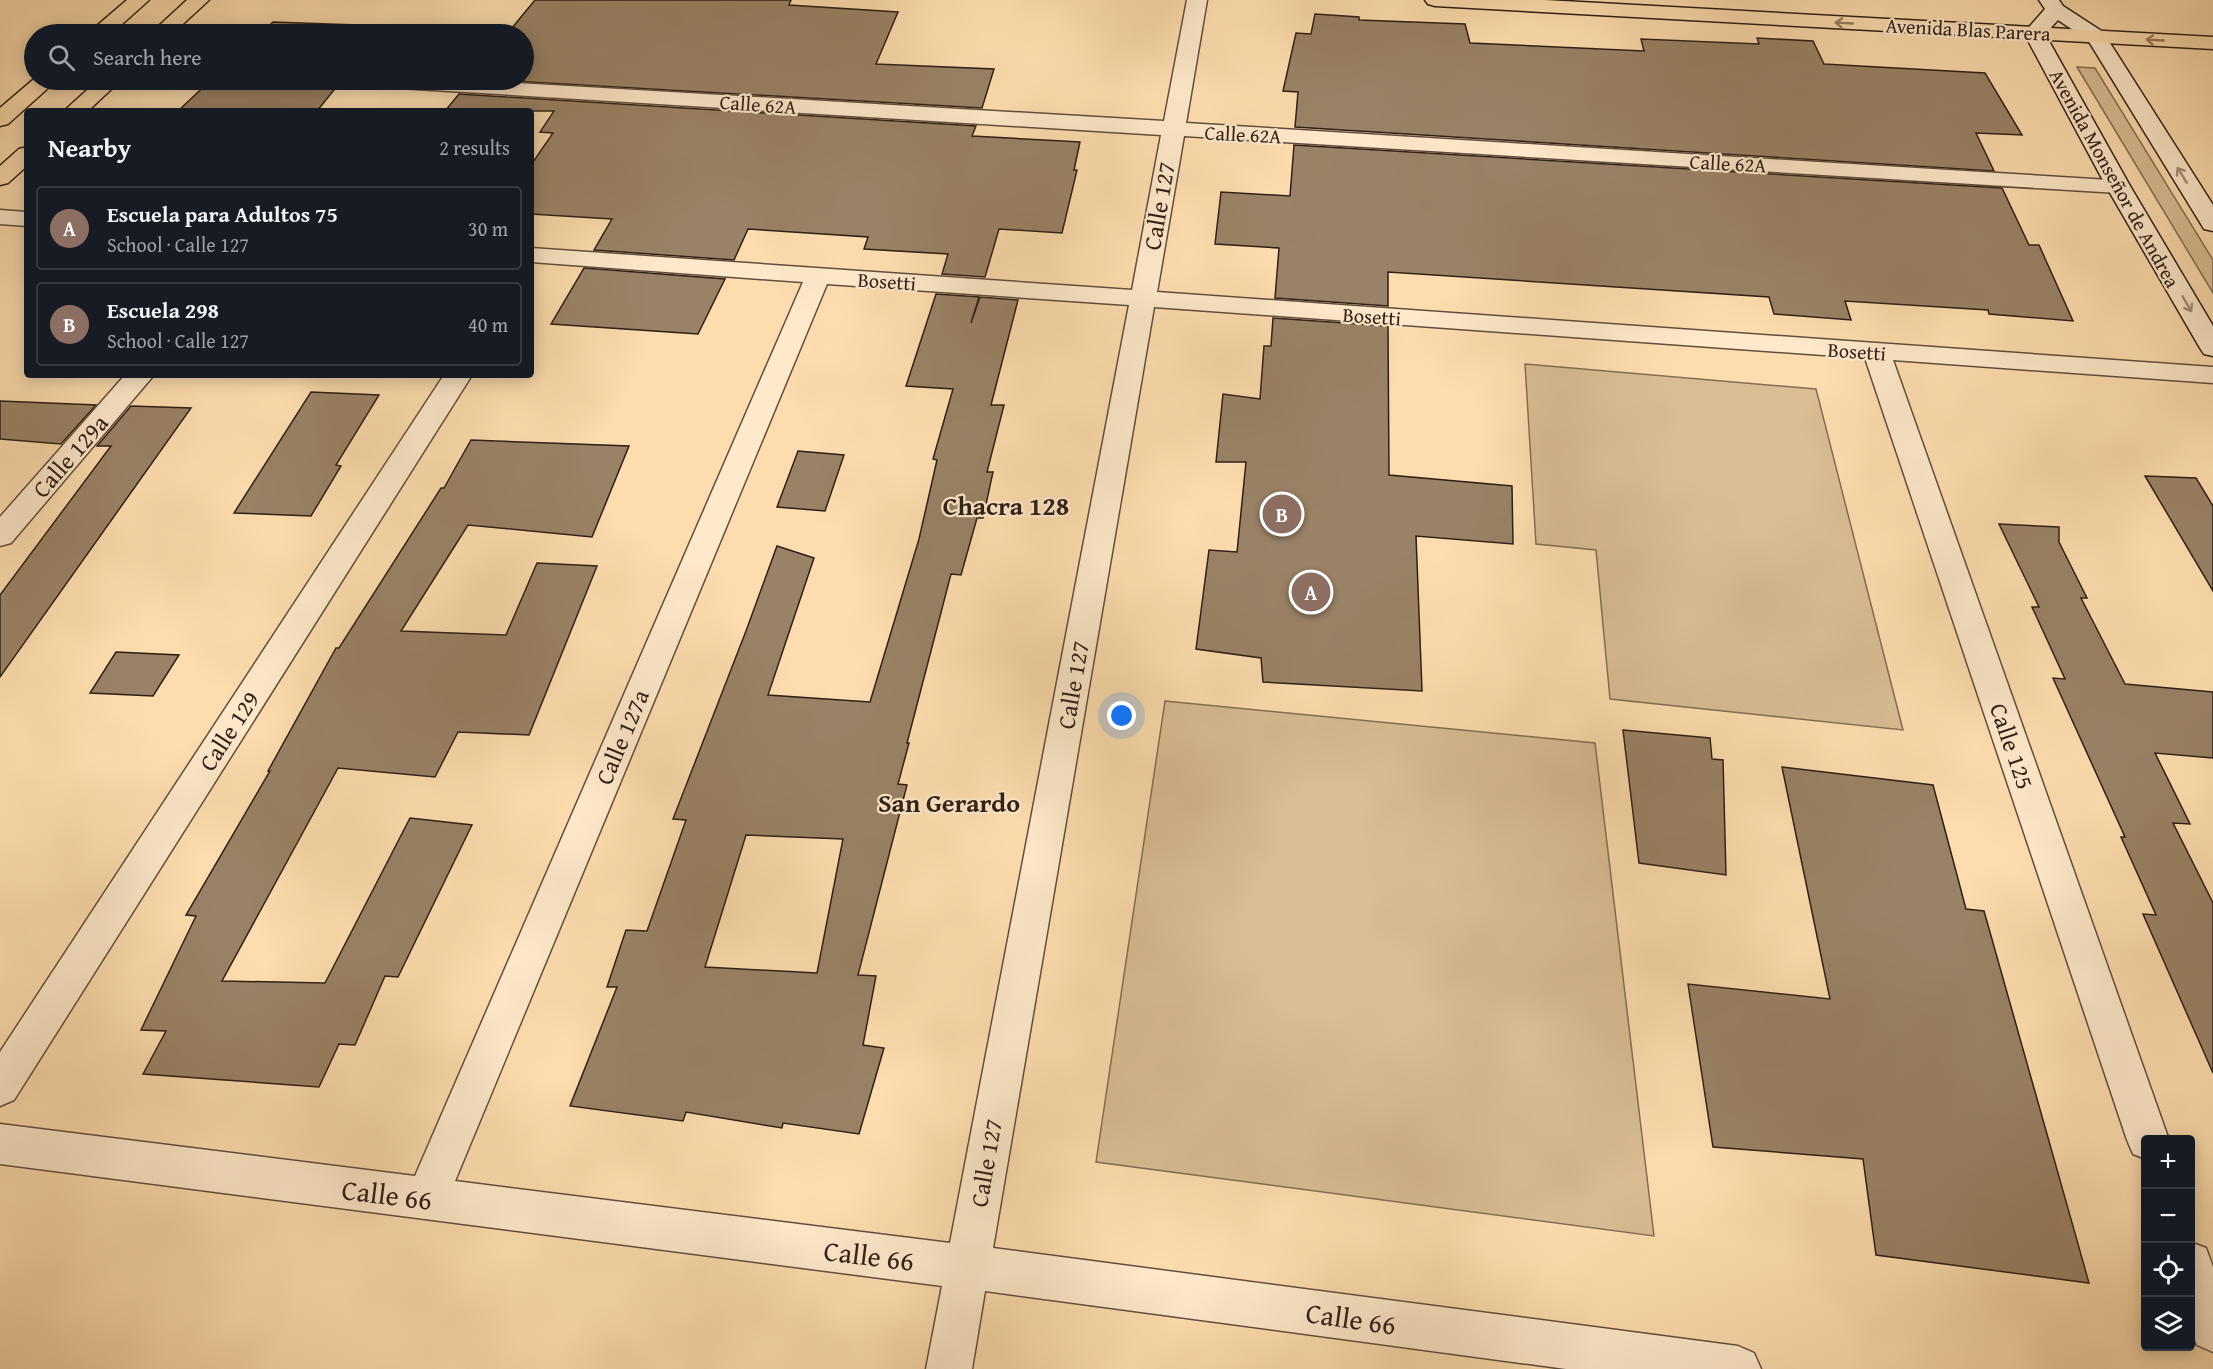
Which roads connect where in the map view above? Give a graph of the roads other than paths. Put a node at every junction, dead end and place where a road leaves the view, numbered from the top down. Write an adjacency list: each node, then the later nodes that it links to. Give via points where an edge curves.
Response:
1 (139, 0): 6 (main road)
2 (199, 0): 7 (main road)
3 (1197, 0): 16 (street, Calle 127)
4 (1435, 0): 8 (main road, Avenida Blas Parera, one-way to 4)
5 (2053, 5): 8 (street); 9 (street)
6 (111, 24)
7 (171, 24)
8 (2034, 33): 9 (main road, Avenida Blas Parera); 19 (street, Avenida Monseñor de Andrea)
9 (2096, 36): 10 (main road, Avenida Blas Parera, one-way to 9); 22 (street, one-way to 9)
10 (2213, 43)
11 (34, 90): 15 (main road)
12 (99, 90): 14 (main road)
13 (528, 90): 16 (street, Calle 62A)
14 (78, 108)
15 (0, 119)
16 (1173, 130): 19 (street, Calle 62A); 25 (street, Calle 127)
17 (24, 157): 18 (main road)
18 (0, 178)
19 (2118, 186): 26 (street, Avenida Monseñor de Andrea, one-way to 26)
20 (0, 217): 21 (street)
21 (24, 219)
22 (2213, 224)
23 (534, 258): 24 (street, Bosetti)
24 (819, 276): 25 (street, Bosetti); 35 (street, Calle 127a)
25 (1143, 299): 27 (street, Bosetti); 36 (street, Calle 127)
26 (2213, 348)
27 (1877, 353): 28 (street, Bosetti); 33 (street, Calle 125)
28 (2213, 375)
29 (137, 378): 31 (street, Calle 129a)
30 (456, 378): 32 (street, Calle 129)
31 (0, 537)
32 (0, 1087)
33 (2146, 1135)
34 (0, 1144): 35 (street, Calle 66)
35 (426, 1199): 36 (street, Calle 66)
36 (967, 1267): 39 (street, Calle 127); 40 (street, Calle 66)
37 (2195, 1278): 38 (street)
38 (2213, 1329)
39 (949, 1369)
40 (1738, 1369)

